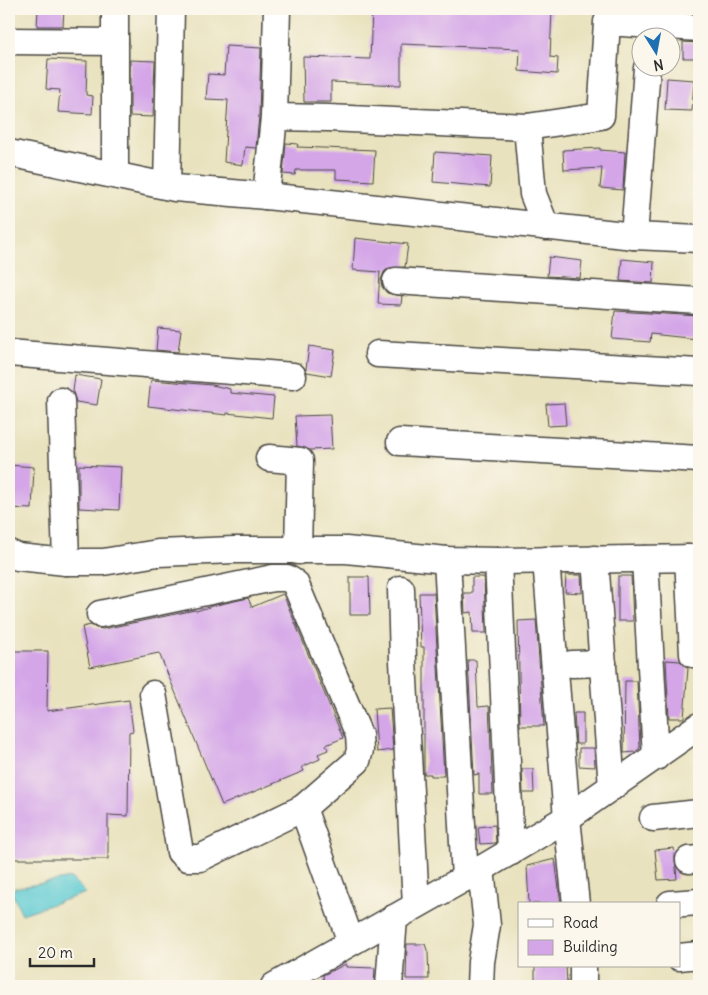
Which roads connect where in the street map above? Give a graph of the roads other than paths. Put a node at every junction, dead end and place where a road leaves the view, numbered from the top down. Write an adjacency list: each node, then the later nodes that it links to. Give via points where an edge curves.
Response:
1 (116, 9): 8 (street)
2 (171, 9): 14 (street)
3 (276, 9): 10 (street)
4 (635, 28): 11 (street, via 606,22 601,116)
5 (699, 28): 6 (street)
6 (680, 29)
7 (9, 41): 8 (street)
8 (115, 42): 13 (street)
9 (646, 78): 17 (street)
10 (274, 117): 11 (street); 15 (street)
11 (527, 127): 16 (street, via 533,194)
12 (9, 153): 13 (street)
13 (116, 175): 14 (street)
14 (167, 186): 15 (street)
15 (266, 196): 16 (street)
16 (546, 227): 17 (street)
17 (634, 236): 18 (street)
18 (699, 239)
19 (396, 281): 20 (street)
20 (699, 301)
21 (9, 353): 24 (street)
22 (378, 354): 23 (street)
23 (699, 372)
24 (293, 376)
25 (61, 401): 37 (street)
26 (400, 442): 28 (street)
27 (270, 458): 29 (street, via 300,461)
28 (699, 458)
29 (298, 551): 33 (street, via 346,550); 37 (street, via 158,553 103,562)
30 (9, 553): 37 (street, via 18,557)
31 (694, 558): 32 (street); 40 (street)
32 (645, 559): 35 (street); 45 (street)
33 (447, 560): 36 (street); 52 (street)
34 (546, 560): 35 (street); 36 (street); 49 (street)
35 (595, 560): 41 (street)
36 (498, 561): 51 (street)
37 (66, 562)
38 (401, 589): 56 (street)
39 (100, 614): 47 (street, via 273,578 287,578 295,583 360,735 357,760)
40 (694, 654)
41 (603, 663): 42 (street); 46 (street)
42 (572, 664)
43 (153, 694): 47 (street, via 180,852 187,858 200,858)
44 (699, 726): 45 (street)
45 (656, 758): 46 (street)
46 (612, 787): 49 (street)
47 (303, 808): 58 (street)
48 (699, 813): 50 (street)
49 (567, 818): 51 (street); 53 (street)
50 (653, 818)
51 (511, 852): 52 (street)
52 (473, 873): 56 (street); 65 (street, via 487,925)
53 (576, 902)
54 (699, 902): 55 (street)
55 (680, 903)
56 (416, 905): 57 (street)
57 (394, 918): 58 (street); 64 (street)
58 (352, 942): 62 (street)
59 (699, 956): 60 (street)
60 (680, 957)
61 (583, 968): 66 (street)
62 (309, 976): 63 (street)
63 (274, 986)
64 (389, 986)
65 (480, 986)
66 (583, 986)

